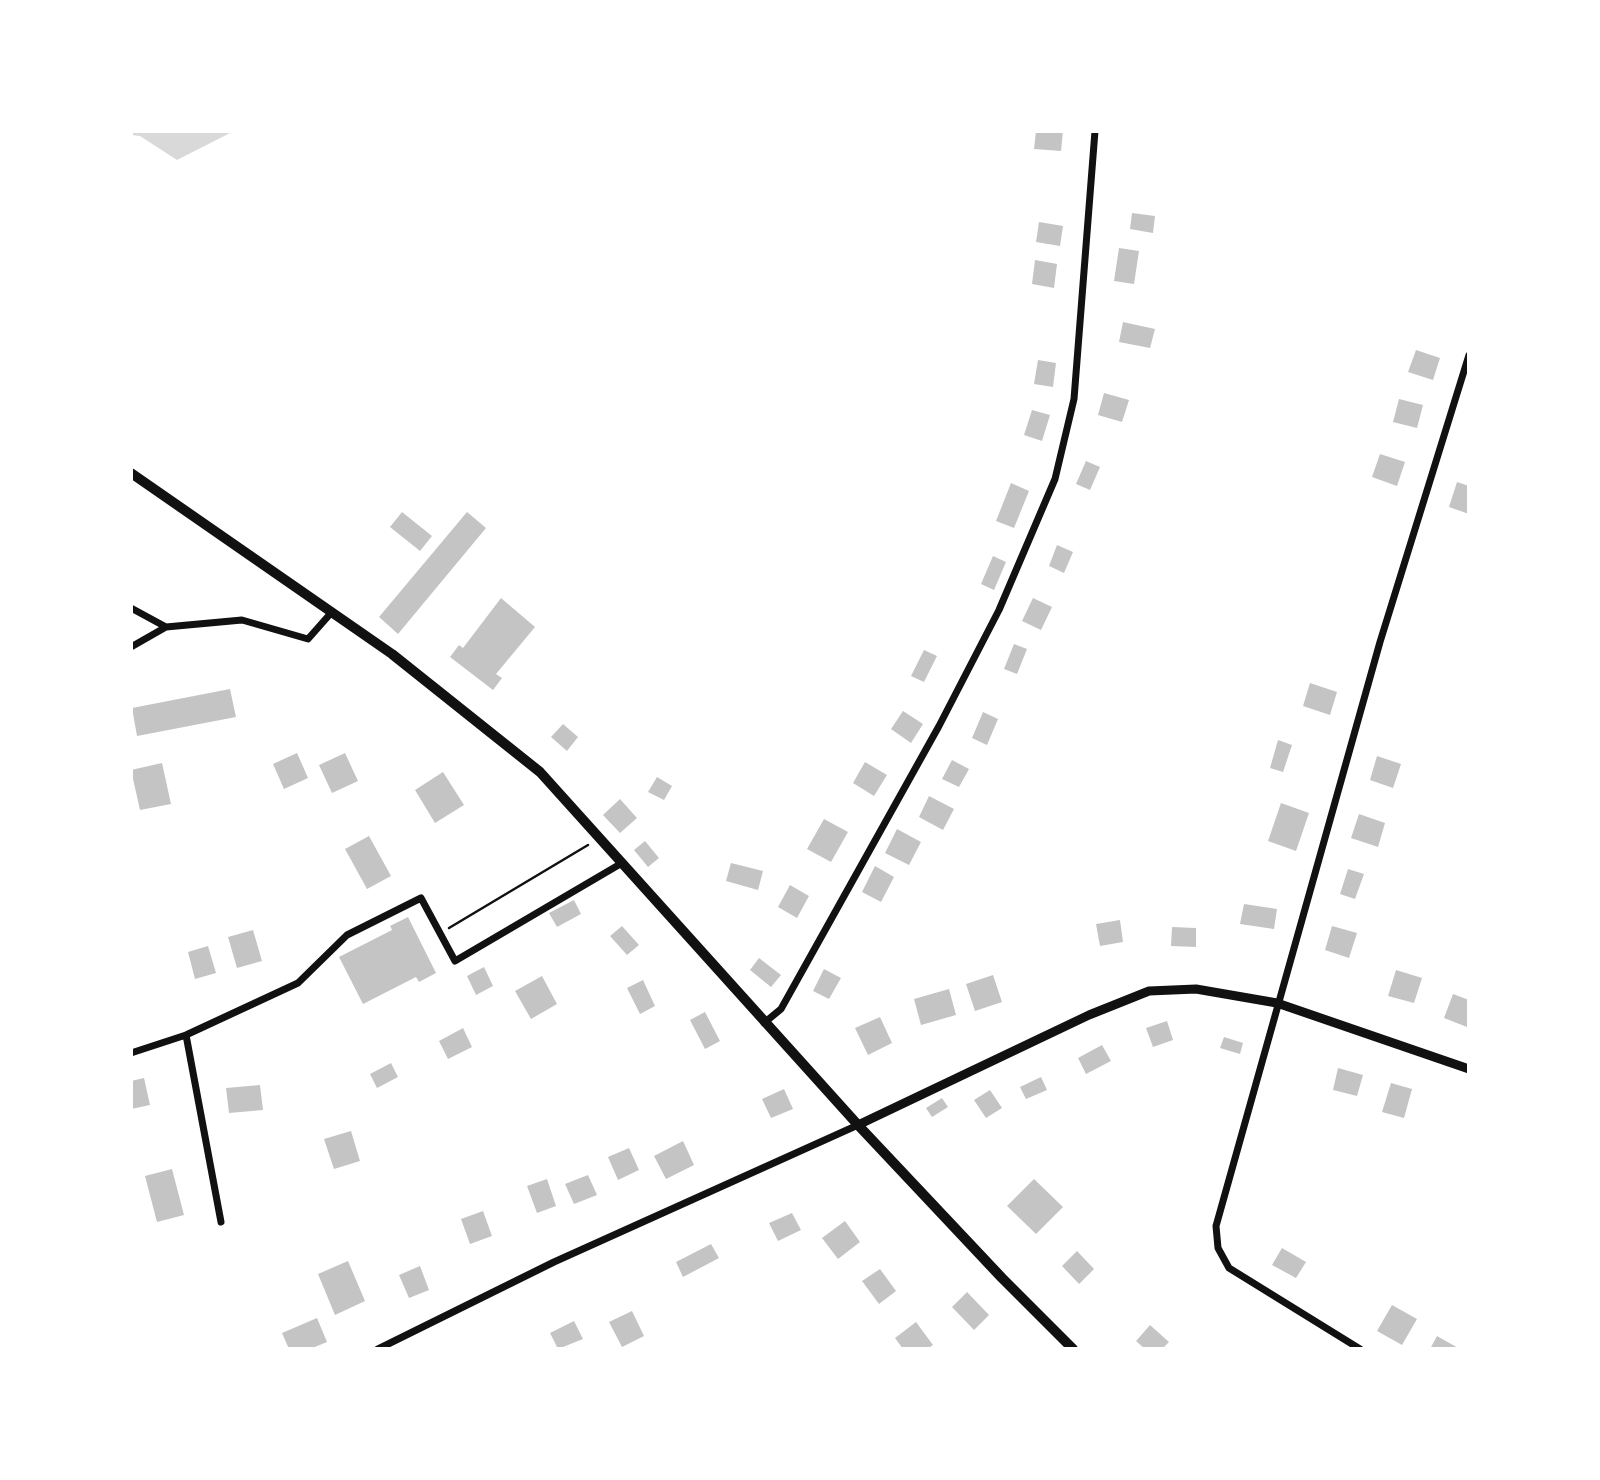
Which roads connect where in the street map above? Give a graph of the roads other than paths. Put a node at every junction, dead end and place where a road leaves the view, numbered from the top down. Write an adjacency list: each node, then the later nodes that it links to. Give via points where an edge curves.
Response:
1 (1095, 131): 10 (street, via 1074,399 1055,479 999,610 939,726 781,1009)
2 (1469, 355): 9 (street, via 1380,642)
3 (131, 473): 5 (main road)
4 (131, 608): 6 (street)
5 (331, 612): 6 (street, via 308,639 242,620); 8 (main road, via 540,772)
6 (166, 627): 7 (street)
7 (131, 647)
8 (621, 863): 10 (main road); 11 (street, via 455,961 421,898 347,935 298,983)
9 (1277, 1003): 13 (street); 14 (street, via 1196,989 1149,991); 18 (street, via 1216,1226 1218,1248 1229,1268)
10 (764, 1023): 14 (main road)
11 (186, 1035): 12 (street); 15 (street)
12 (131, 1053)
13 (1469, 1069)
14 (858, 1125): 16 (street, via 554,1262); 17 (main road)
15 (221, 1222)
16 (378, 1349)
17 (1073, 1349)
18 (1360, 1349)

